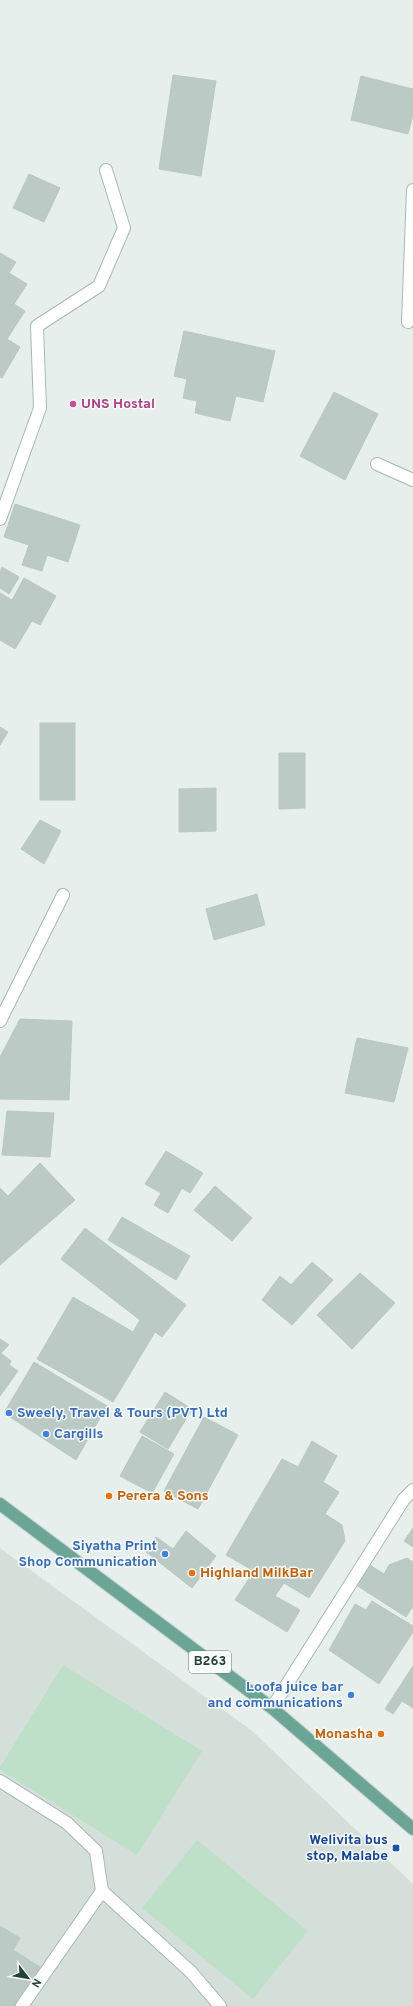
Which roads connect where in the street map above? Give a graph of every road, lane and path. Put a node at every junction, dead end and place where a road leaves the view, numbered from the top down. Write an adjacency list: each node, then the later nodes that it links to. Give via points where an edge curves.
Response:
1 (106, 170): 6 (street, via 124,228 99,286 37,326 40,408)
2 (413, 190): 3 (street)
3 (408, 322)
4 (377, 464): 5 (street)
5 (413, 480)
6 (0, 519)
7 (63, 895): 8 (street)
8 (0, 1021)
9 (413, 1490): 11 (street, via 404,1499)
10 (0, 1504): 11 (main road, B263)
11 (272, 1708): 13 (main road, B263)
12 (0, 1781): 14 (street, via 67,1823 96,1851)
13 (413, 1829)
14 (102, 1891): 15 (street); 16 (street, via 191,1972)
15 (22, 2006)
16 (220, 2006)

